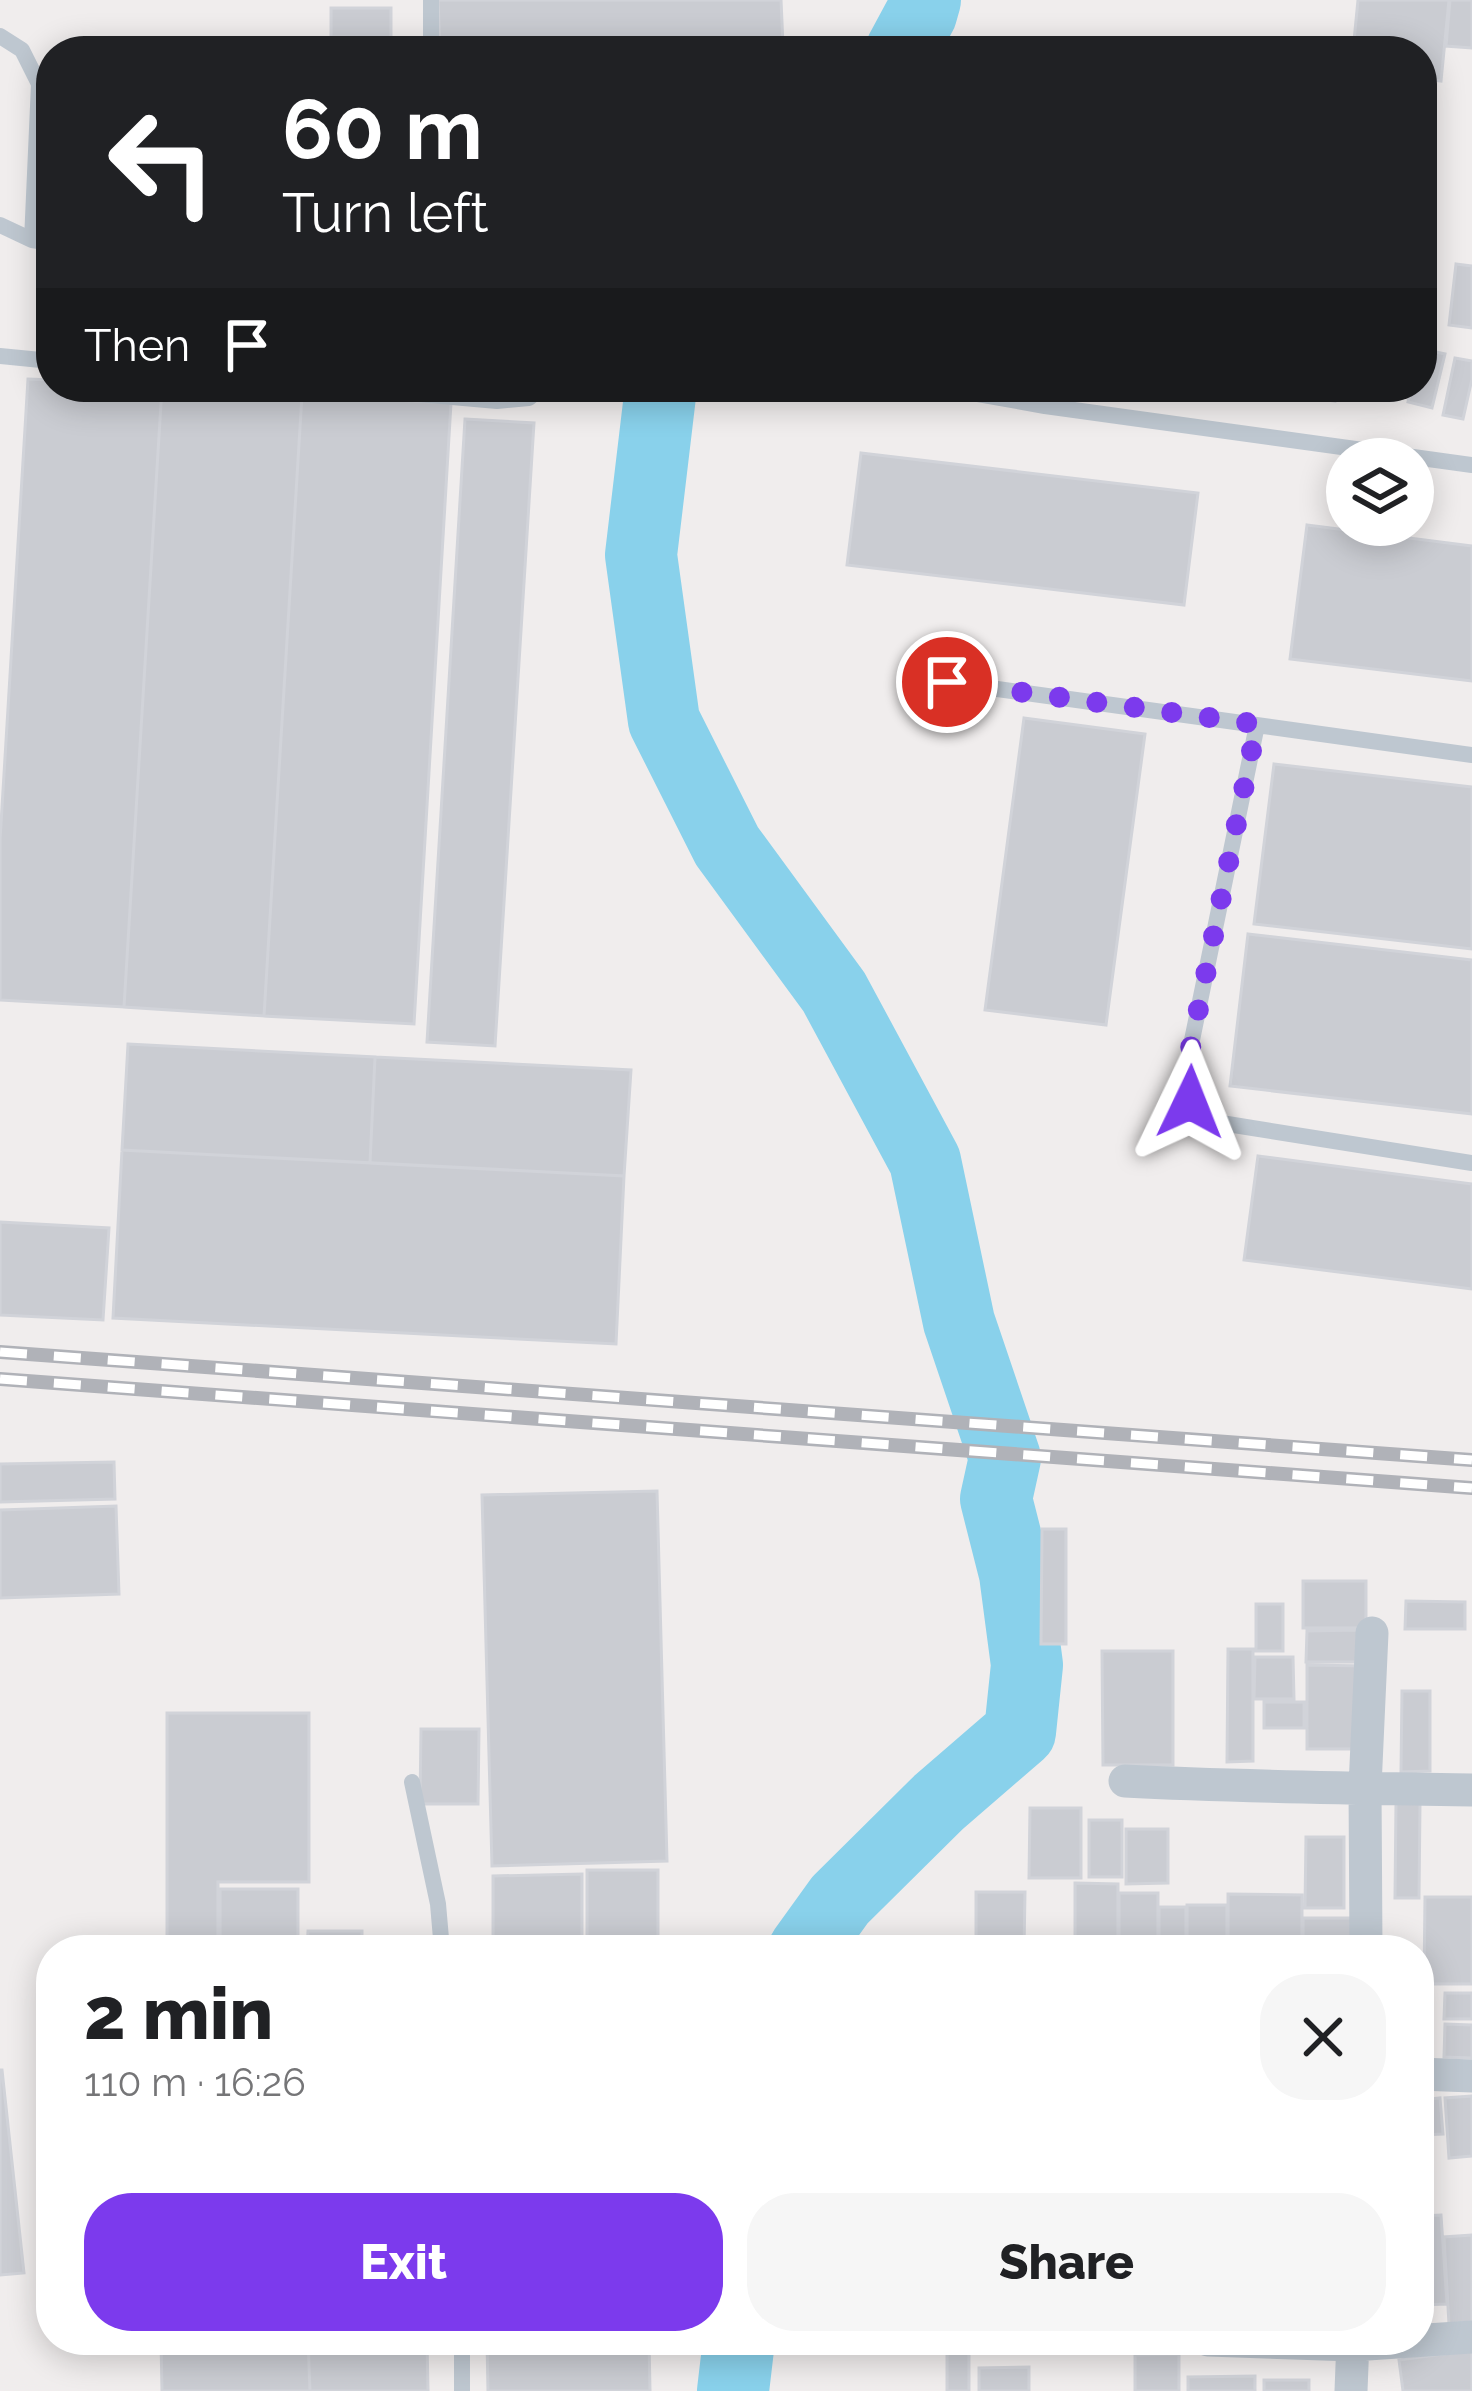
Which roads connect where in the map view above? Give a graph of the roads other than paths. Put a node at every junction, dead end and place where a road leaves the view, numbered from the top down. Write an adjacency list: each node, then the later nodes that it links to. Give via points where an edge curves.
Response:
1 (431, 0): 3 (lane)
2 (0, 36): 4 (lane)
3 (431, 36)
4 (36, 71)
5 (0, 225): 6 (lane)
6 (36, 239)
7 (0, 356): 8 (lane)
8 (36, 360)
9 (1022, 402): 11 (lane)
10 (1046, 402): 11 (lane)
11 (1045, 406): 12 (lane)
12 (1472, 465)
13 (947, 682): 14 (lane)
14 (1257, 724): 15 (lane); 16 (lane, via 1185,1075 1190,1102 1215,1122)
15 (1472, 755)
16 (1472, 1163)
17 (1372, 1633): 20 (street)
18 (1125, 1781): 20 (street)
19 (412, 1782): 22 (lane)
20 (1365, 1786): 21 (street); 23 (street)
21 (1472, 1790)
22 (441, 1935)
23 (1366, 1935)
24 (1434, 2075): 25 (street)
25 (1472, 2076)
26 (1472, 2337): 27 (street)
27 (1434, 2339)
28 (462, 2355): 30 (lane)
29 (1352, 2355): 31 (street)
30 (462, 2391)
31 (1351, 2391)

